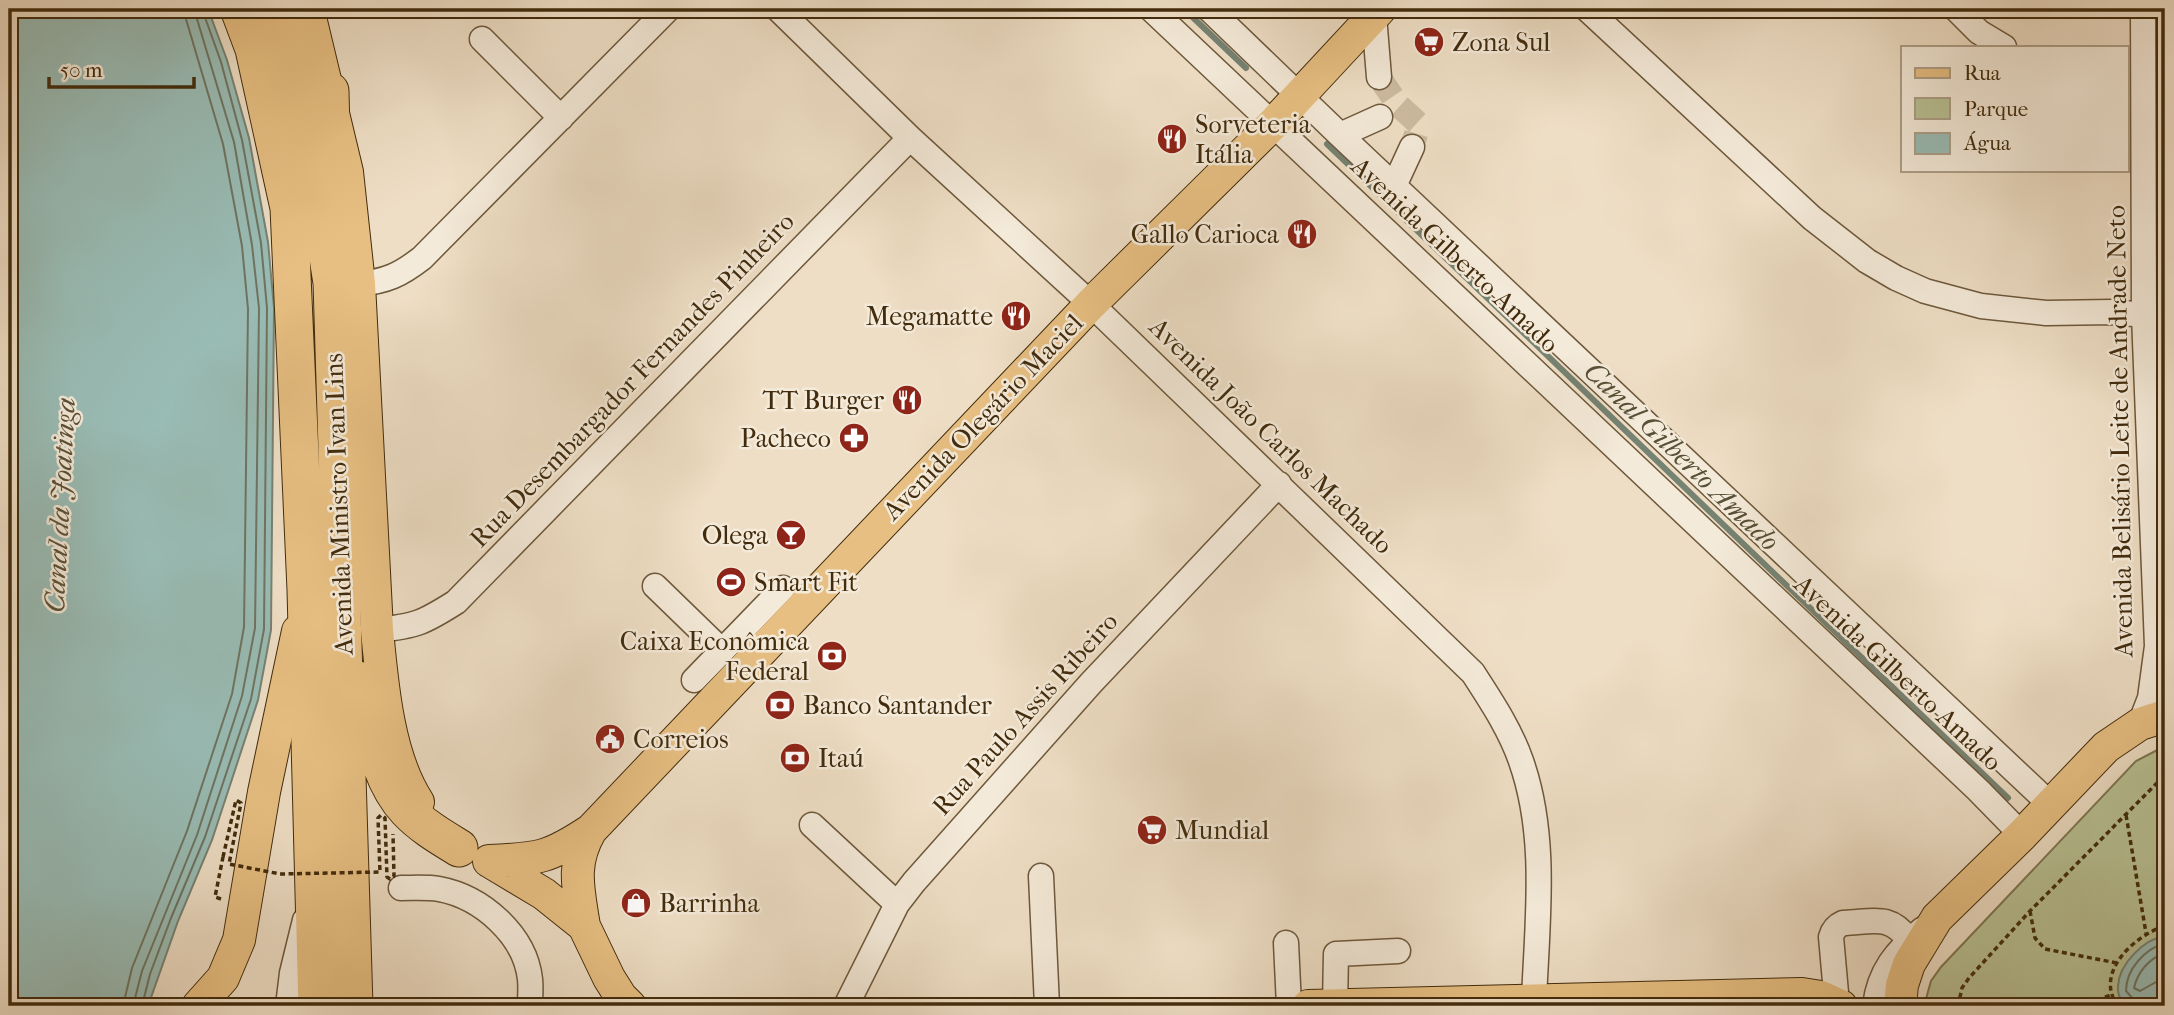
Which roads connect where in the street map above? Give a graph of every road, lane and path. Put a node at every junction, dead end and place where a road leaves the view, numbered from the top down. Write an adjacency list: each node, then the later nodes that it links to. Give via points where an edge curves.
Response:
1 (239, 9): 31 (highway, Avenida Ministro Ivan Lins, via 254,49 289,208)
2 (273, 9): 25 (highway, Avenida Ministro Ivan Lins, via 295,76 320,206)
3 (308, 9): 16 (main road)
4 (668, 9): 19 (street)
5 (778, 9): 22 (street, Avenida João Carlos Machado)
6 (1151, 9): 20 (street, Avenida Gilberto Amado)
7 (1209, 9): 17 (street, Avenida Gilberto Amado)
8 (1587, 9): 27 (street, via 1812,218 1896,278 1925,292 1981,306)
9 (1956, 9): 13 (street, via 1979,32)
10 (2143, 9): 14 (street, Avenida Belisário Leite de Andrade Neto)
11 (1377, 12): 15 (street); 17 (main road, Avenida Olegário Maciel)
12 (482, 39): 19 (street)
13 (2002, 46)
14 (2146, 67): 27 (street, Avenida Belisário Leite de Andrade Neto)
15 (1379, 77)
16 (330, 91): 25 (highway, via 333,194)
17 (1300, 95): 20 (main road, Avenida Olegário Maciel); 21 (street, Avenida Gilberto Amado)
18 (1380, 117): 21 (street)
19 (561, 118): 25 (street, via 403,273 380,281)
20 (1273, 124): 26 (main road, Avenida Olegário Maciel); 43 (street, Avenida Gilberto Amado)
21 (1340, 135): 24 (street, Avenida Gilberto Amado)
22 (911, 138): 26 (street, Avenida João Carlos Machado); 33 (street, Rua Desembargador Fernandes Pinheiro, via 456,602 410,627)
23 (1412, 147): 24 (street)
24 (1394, 186): 38 (street, Avenida Gilberto Amado)
25 (346, 283): 33 (highway, Avenida Ministro Ivan Lins)
26 (1091, 304): 28 (street, Avenida João Carlos Machado); 32 (main road, Avenida Olegário Maciel)
27 (2155, 316): 36 (street, Avenida Belisário Leite de Andrade Neto, via 2158,646 2150,698)
28 (1279, 484): 49 (street, Rua Paulo Assis Ribeiro, via 1091,683); 62 (street, Avenida João Carlos Machado, via 1473,673 1502,718 1522,762 1534,811 1539,876)
29 (655, 586): 34 (street)
30 (783, 588): 32 (street)
31 (306, 590): 46 (highway, Avenida Ministro Ivan Lins); 64 (main road, via 239,940 223,978)
32 (763, 629): 34 (street); 41 (main road, Avenida Olegário Maciel)
33 (361, 631): 44 (highway, via 377,749 386,776 406,809 422,824); 67 (highway, Avenida Ministro Ivan Lins, via 348,845)
34 (722, 651): 35 (street)
35 (694, 680)
36 (2152, 720): 38 (main road, via 2106,747)
37 (2165, 779): 39 (path)
38 (2051, 805): 43 (main road)
39 (2126, 815): 50 (path); 54 (path)
40 (812, 825): 49 (street)
41 (590, 830): 44 (main road, Avenida Olegário Maciel, via 564,848 532,859); 52 (main road, Avenida Olegário Maciel, via 576,870)
42 (393, 834): 47 (path, bridge, via 394,876 390,880 385,818 381,815 380,872 280,874 229,864 241,803 236,800)
43 (2022, 835): 51 (main road)
44 (474, 854): 52 (main road, via 544,894)
45 (1041, 876): 71 (street)
46 (315, 882): 65 (street); 66 (highway, Avenida Ministro Ivan Lins)
47 (218, 886)
48 (401, 888): 68 (street, via 431,888 462,897 507,927 520,947 530,978)
49 (897, 904): 70 (street, Rua Paulo Assis Ribeiro)
50 (2030, 911): 58 (path, via 2035,939 2045,949); 77 (path, via 1969,978)
51 (1937, 918): 55 (street); 76 (main road, via 1909,964)
52 (584, 926): 59 (main road)
53 (2165, 926): 54 (path)
54 (2146, 933): 58 (path)
55 (1909, 940): 63 (street, via 1890,922 1837,926 1831,937); 75 (street, via 1885,968)
56 (1286, 943): 72 (street)
57 (1398, 951): 74 (street, via 1336,954)
58 (2117, 963): 60 (path)
59 (611, 992): 69 (main road)
60 (2111, 995): 78 (path); 79 (path)
61 (2165, 1002): 80 (path)
62 (1532, 1003): 63 (main road, via 1802,994); 74 (main road)
63 (1839, 1005)
64 (198, 1006)
65 (288, 1006)
66 (317, 1006)
67 (354, 1006)
68 (530, 1006)
69 (629, 1006)
70 (846, 1006)
71 (1047, 1006)
72 (1289, 1006)
73 (1308, 1006): 74 (main road)
74 (1335, 1006)
75 (1875, 1006)
76 (1900, 1006)
77 (1958, 1006)
78 (2081, 1006)
79 (2118, 1006)
80 (2158, 1006)

